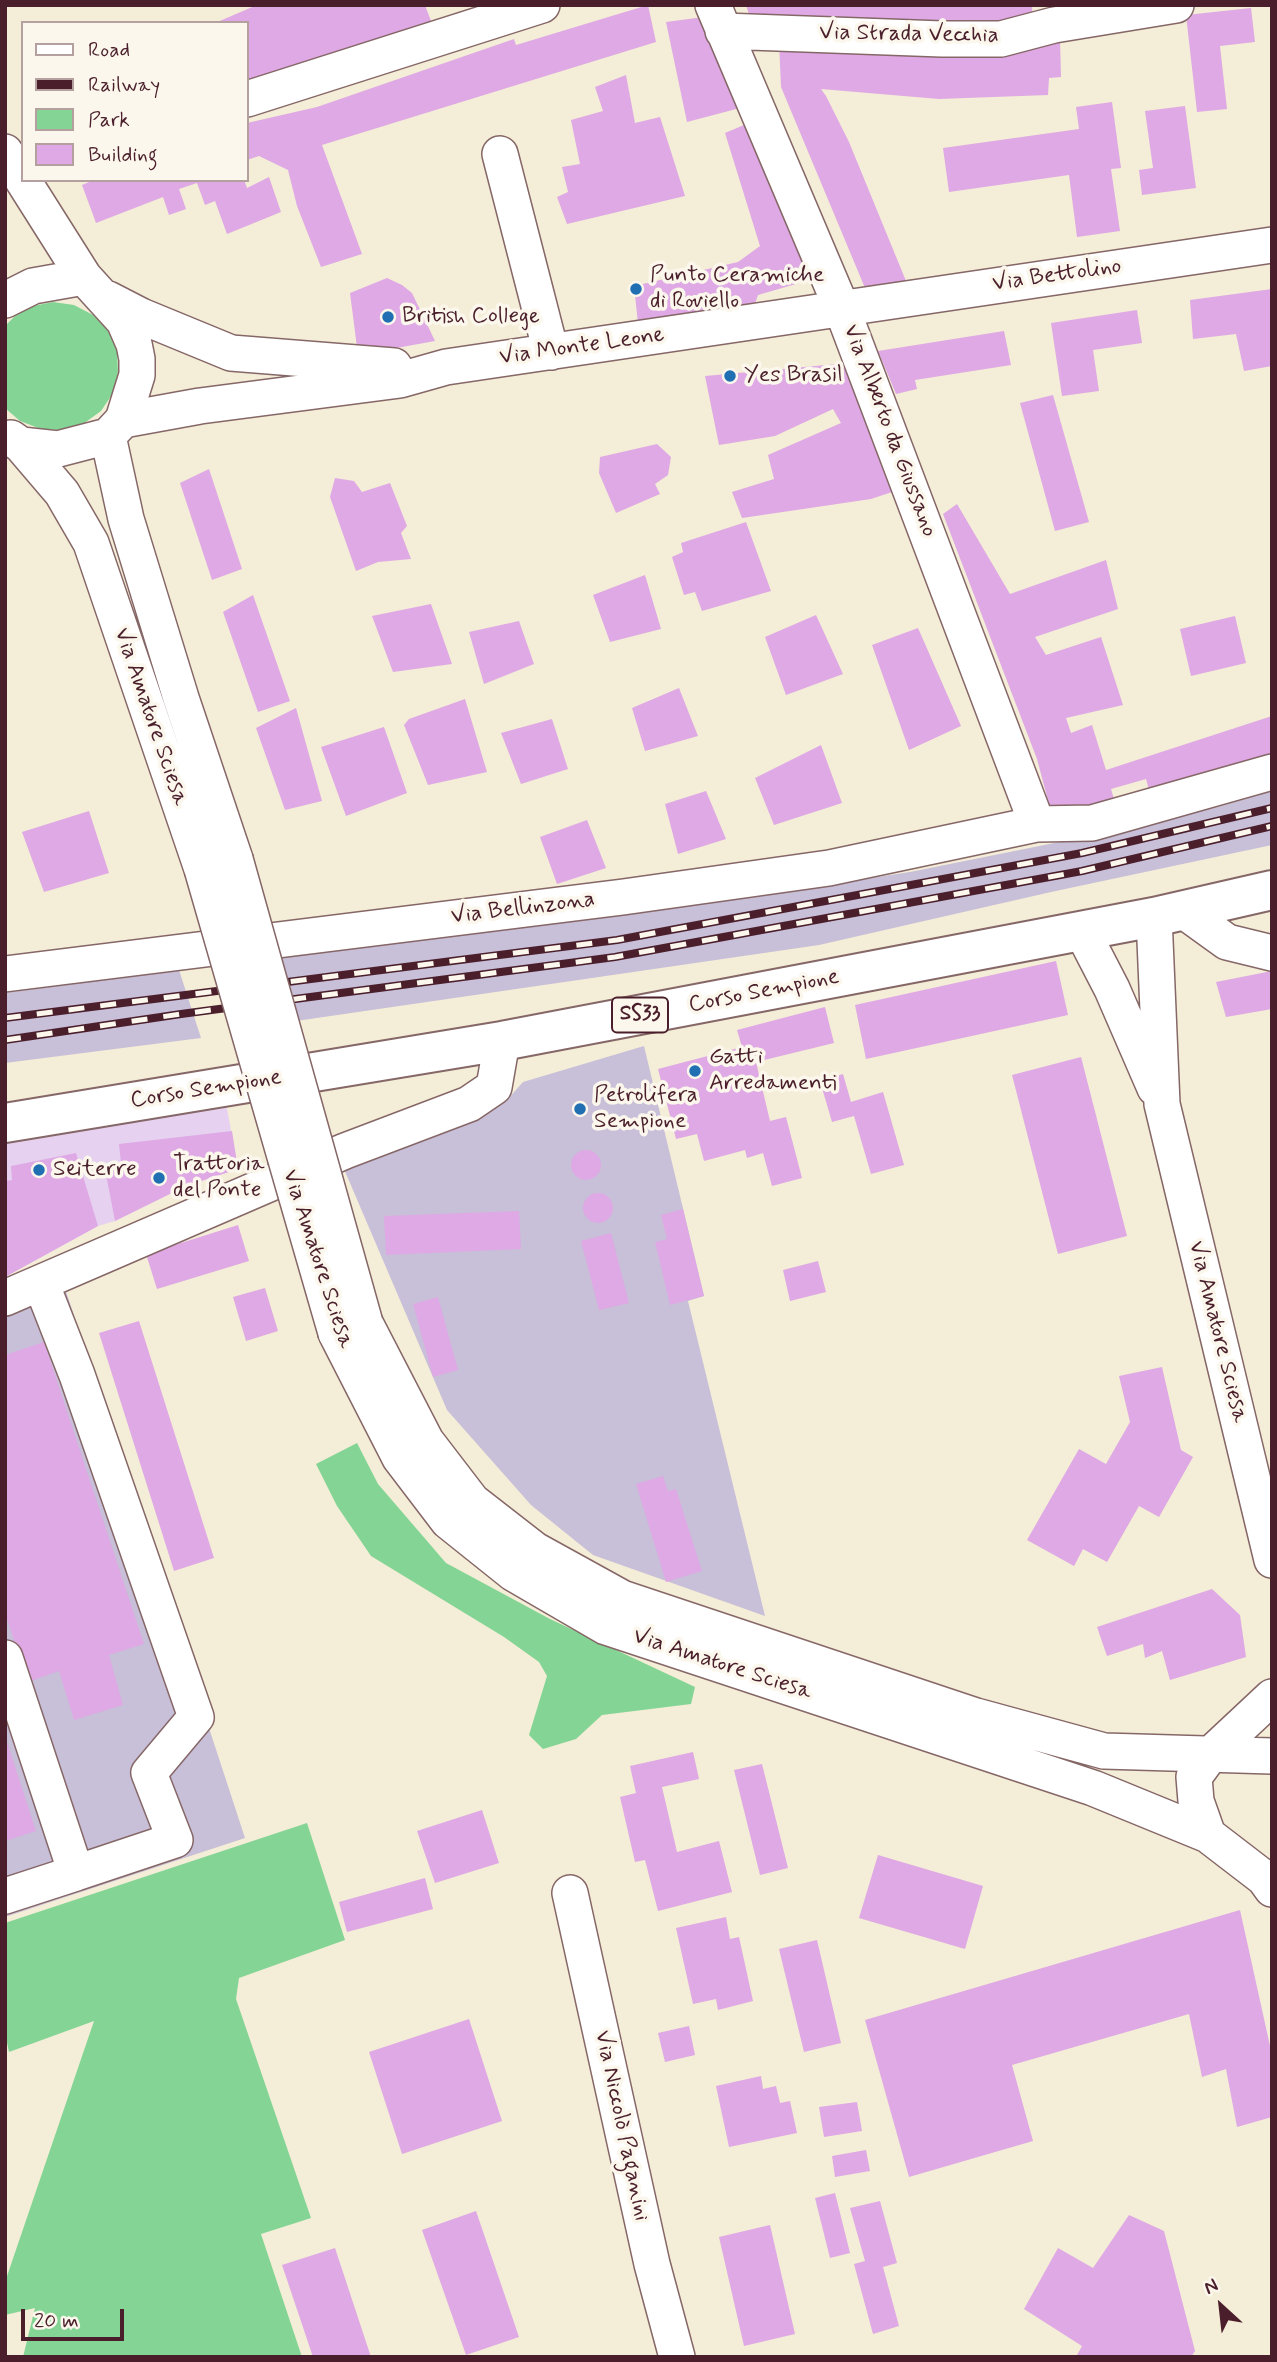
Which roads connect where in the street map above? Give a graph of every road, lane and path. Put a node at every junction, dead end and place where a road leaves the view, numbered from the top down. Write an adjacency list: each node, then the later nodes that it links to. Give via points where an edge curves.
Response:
1 (542, 5): 4 (street)
2 (1175, 5): 3 (street, Via Strada Vecchia, via 1054,24 1001,38 942,39)
3 (718, 18): 12 (street, Via Alberto da Giussano)
4 (248, 99)
5 (5, 152): 7 (street)
6 (500, 153): 13 (street)
7 (21, 170)
8 (32, 183): 10 (street)
9 (1272, 245): 12 (street, Via Bettolino)
10 (94, 287): 11 (street, via 33,286); 14 (street, Via Monte Leone, via 141,316 230,353); 15 (street, via 124,321 137,359 137,375)
11 (5, 300)
12 (842, 309): 13 (street, Via Monte Leone); 18 (street, Via Alberto da Giussano)
13 (551, 352): 14 (street, Via Monte Leone)
14 (446, 367): 15 (street, Via Monte Leone, via 400,380 200,406)
15 (115, 428): 16 (street, Via Monte Leone, via 58,449); 29 (street, Via Amatore Sciesa, bridge, via 126,519 235,859)
16 (11, 440): 29 (street, Via Amatore Sciesa, bridge, via 62,493 91,543)
17 (1272, 772): 18 (street, Via Bellinzona, via 1092,823)
18 (1037, 824): 23 (street, Via Bellinzona, via 829,868)
19 (1272, 890): 20 (main road, Corso Sempione / SS33)
20 (1169, 914): 21 (main road, Corso Sempione / SS33); 22 (street, via 1227,942); 25 (street, Via Amatore Sciesa)
21 (1082, 931): 24 (main road, Corso Sempione / SS33); 25 (street, Via Amatore Sciesa)
22 (1272, 953)
23 (5, 974)
24 (502, 1041): 26 (main road, Corso Sempione / SS33); 27 (street, via 494,1087 468,1104 345,1151)
25 (1162, 1104): 30 (street, Via Amatore Sciesa)
26 (5, 1123)
27 (41, 1283): 28 (street); 36 (street, via 196,1717 149,1773 174,1840)
28 (5, 1298)
29 (350, 1328): 33 (street, Via Amatore Sciesa, via 472,1501 535,1550 622,1598 976,1716 1091,1748); 35 (street, Via Amatore Sciesa, via 400,1458 448,1521 513,1573 606,1627 1093,1788)
30 (1272, 1559)
31 (5, 1658): 36 (street)
32 (1272, 1697): 33 (street)
33 (1210, 1755): 34 (street, Via Amatore Sciesa); 35 (street, via 1194,1777 1196,1801)
34 (1272, 1756)
35 (1208, 1835): 37 (street, Via Amatore Sciesa)
36 (76, 1873): 39 (street)
37 (1272, 1889)
38 (570, 1893): 40 (street, Via Niccolò Paganini)
39 (5, 1896)
40 (677, 2357)

